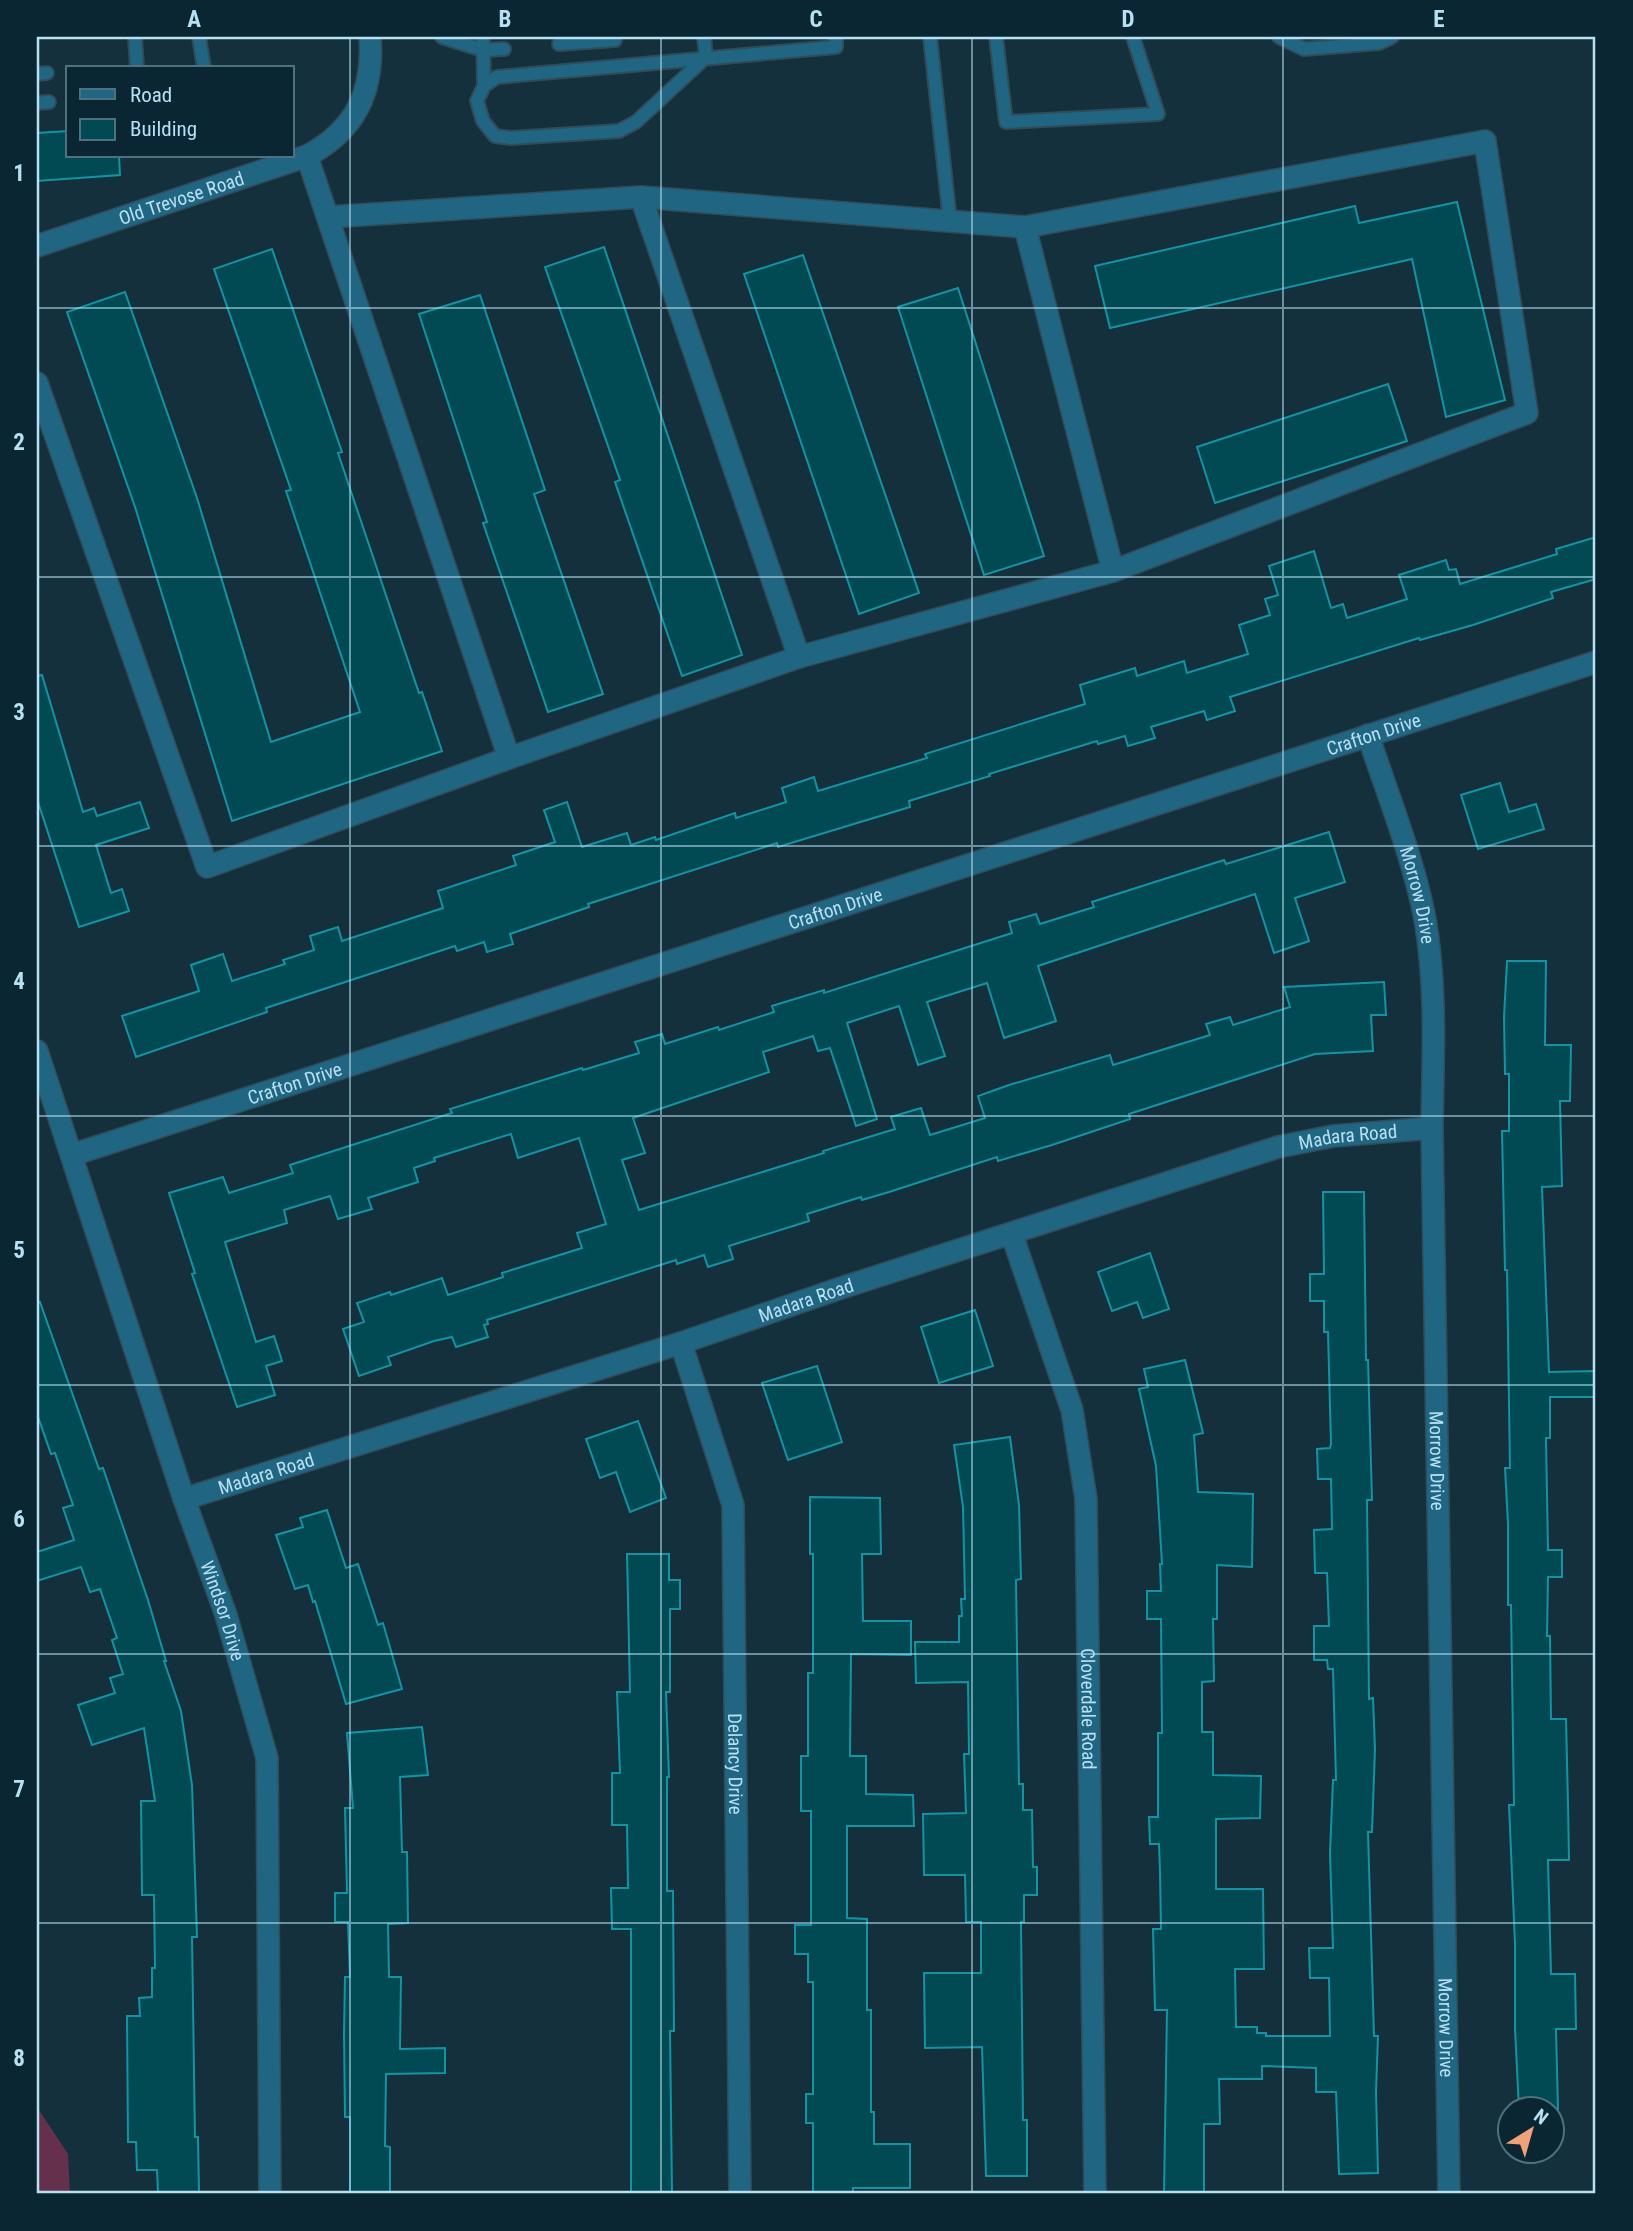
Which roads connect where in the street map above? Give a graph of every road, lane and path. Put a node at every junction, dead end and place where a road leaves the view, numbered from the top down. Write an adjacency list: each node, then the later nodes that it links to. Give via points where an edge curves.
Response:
1 (135, 37): 19 (lane)
2 (199, 37): 20 (lane)
3 (370, 37): 22 (street, Old Trevose Road, via 369,76 355,114 327,146)
4 (442, 37): 16 (lane)
5 (483, 37): 16 (lane)
6 (704, 37): 17 (lane)
7 (836, 37): 17 (lane, via 836,47)
8 (930, 37): 28 (lane)
9 (996, 37): 10 (lane, via 1006,122 1158,114)
10 (1133, 37)
11 (1279, 37): 12 (lane, via 1304,49 1379,43)
12 (1392, 37)
13 (615, 39): 14 (lane); 18 (lane)
14 (559, 44)
15 (504, 49): 16 (lane)
16 (483, 50): 21 (lane)
17 (706, 57): 18 (lane); 21 (lane, via 636,122 619,131 495,136 483,121 477,101)
18 (617, 65): 21 (lane, via 497,77)
19 (137, 66)
20 (204, 66)
21 (484, 86)
22 (307, 156): 24 (street, Old Trevose Road); 27 (street)
23 (291, 158): 25 (street, Old Trevose Road)
24 (294, 158)
25 (268, 161): 30 (street, Old Trevose Road)
26 (640, 197): 27 (street); 28 (street); 33 (street)
27 (328, 217): 36 (street)
28 (950, 221): 29 (street)
29 (1025, 227): 32 (street); 32 (street, via 1485,141 1527,413)
30 (37, 246)
31 (37, 383): 36 (street, via 207,867)
32 (1113, 571): 33 (street)
33 (799, 657): 36 (street)
34 (1596, 662): 35 (street, Crafton Drive)
35 (1368, 735): 38 (street, Morrow Drive, via 1425,920 1434,1002); 39 (street, Crafton Drive)
36 (509, 758)
37 (37, 1051): 39 (street, Windsor Drive)
38 (1432, 1128): 40 (street, Madara Road, via 1333,1136 1278,1147); 46 (street, Morrow Drive)
39 (72, 1155): 42 (street, Windsor Drive)
40 (1012, 1235): 41 (street, Madara Road); 45 (street, Cloverdale Road, via 1072,1410 1086,1499)
41 (681, 1343): 42 (street, Madara Road); 44 (street, Delancy Drive, via 733,1505)
42 (184, 1499): 43 (street, Windsor Drive, via 226,1615 267,1758)
43 (270, 2194)
44 (740, 2194)
45 (1095, 2194)
46 (1449, 2194)

